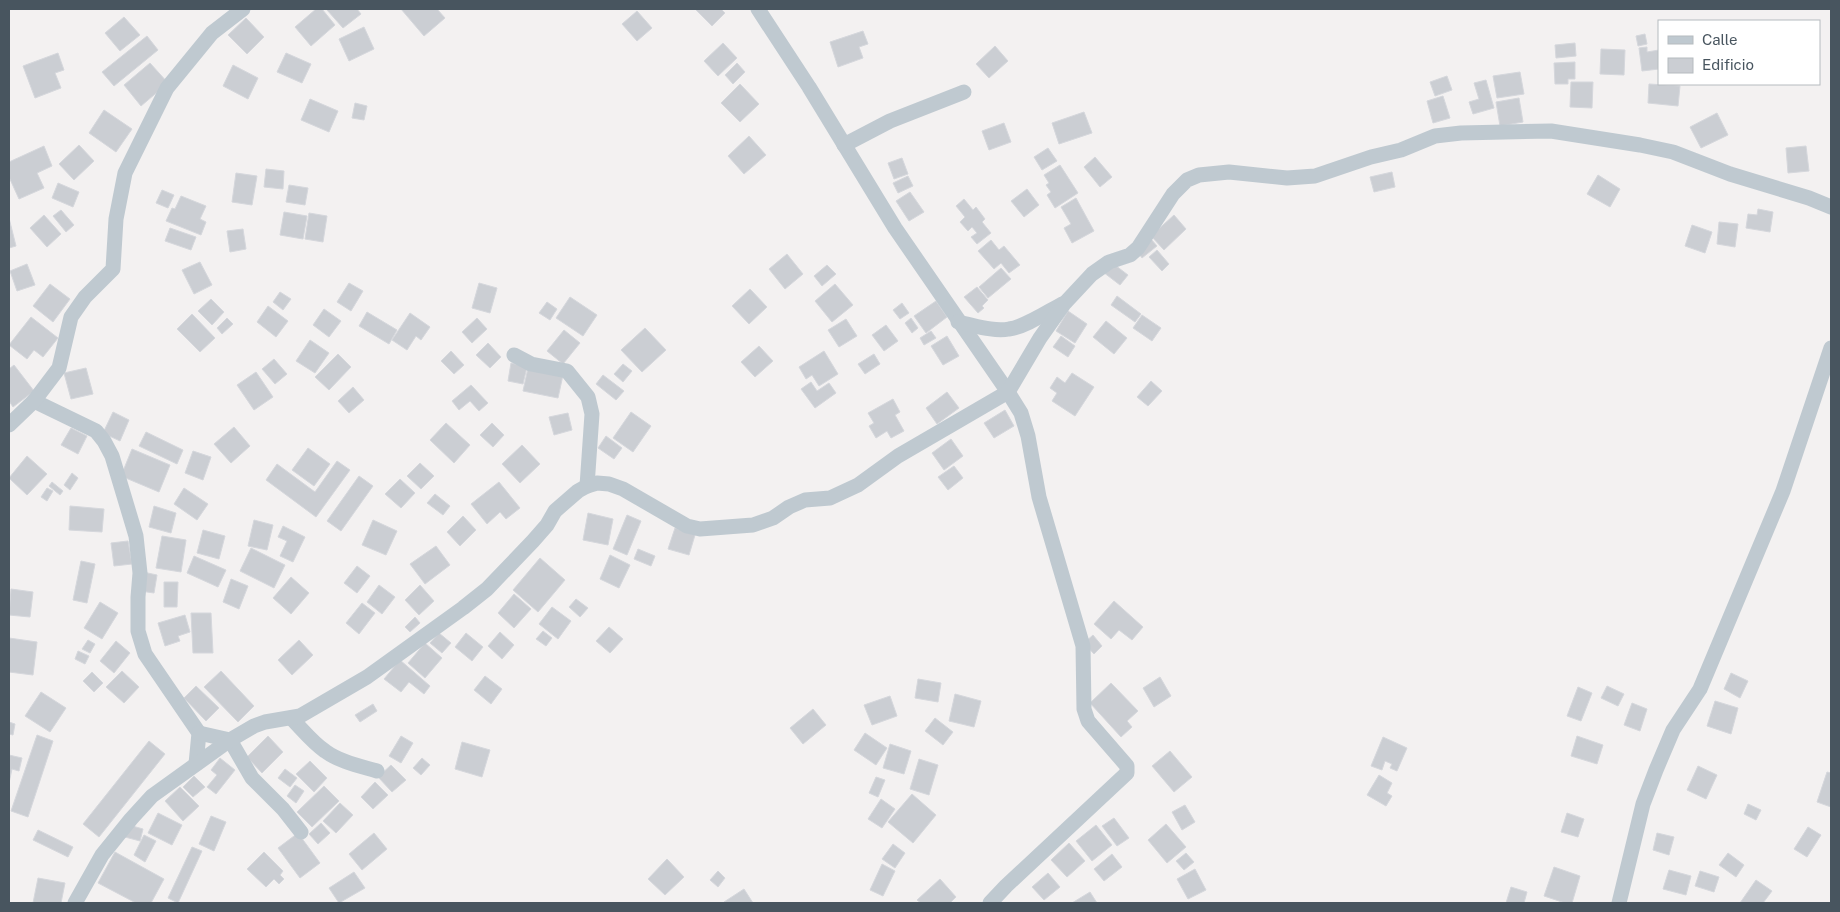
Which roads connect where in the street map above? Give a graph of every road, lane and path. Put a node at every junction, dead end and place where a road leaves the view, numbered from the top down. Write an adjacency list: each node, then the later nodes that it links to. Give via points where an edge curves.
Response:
1 (243, 9): 11 (street, via 212,33 167,88 125,173 116,219 113,268 71,317 59,368)
2 (758, 9): 4 (street)
3 (964, 92): 4 (street, via 890,121)
4 (844, 145): 7 (street, via 894,228)
5 (1831, 207): 6 (street, via 1673,152 1640,145 1551,131 1435,136 1401,150 1315,176 1288,178 1230,172 1199,175 1187,180 1173,194 1138,248 1092,274)
6 (1064, 304): 7 (street, via 1008,329); 10 (street)
7 (958, 322): 10 (street)
8 (1831, 348): 22 (street, via 1783,491 1700,689 1673,730 1643,804)
9 (514, 355): 13 (street, via 531,364 567,371 588,397 592,414)
10 (1008, 392): 13 (street, via 898,456 858,485 830,498 805,500 753,525 700,529 687,526 624,489 609,484); 21 (street, via 1021,413 1028,436 1039,497 1083,646 1084,709 1088,721 1128,770)
11 (34, 402): 12 (street); 15 (street, via 96,431 112,456 136,536 140,572 138,631 146,654)
12 (9, 425)
13 (587, 486): 14 (street, via 555,511 533,541 487,589 463,608 367,677 300,716)
14 (291, 718): 16 (street, via 265,722); 18 (street, via 326,752)
15 (199, 733): 16 (street); 17 (street)
16 (230, 740): 17 (street); 19 (street, via 252,778)
17 (196, 764): 20 (street, via 152,796 131,819 102,855)
18 (377, 771)
19 (301, 832)
20 (75, 903)
21 (990, 903)
22 (1619, 903)

